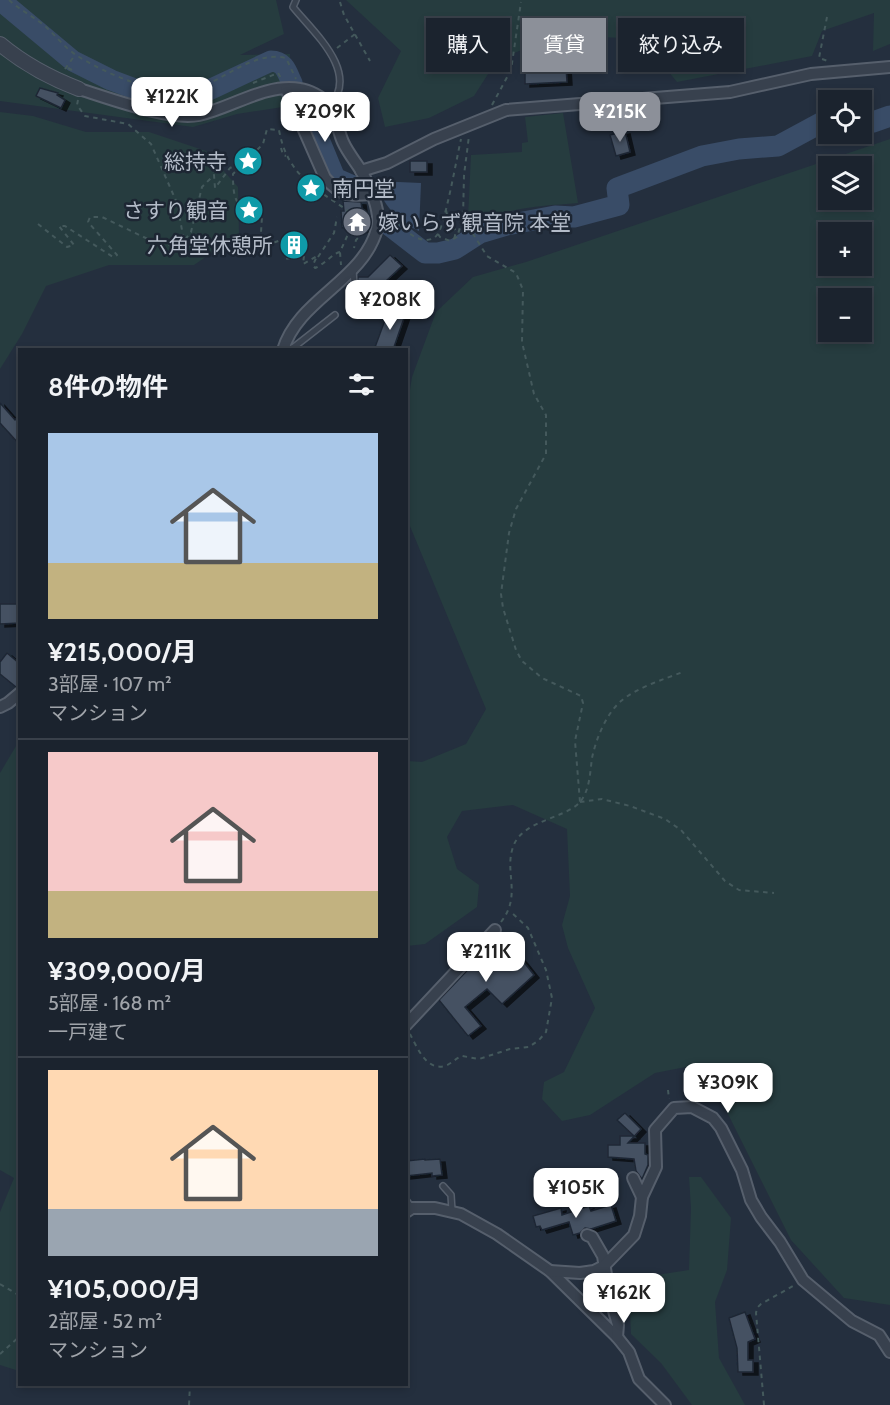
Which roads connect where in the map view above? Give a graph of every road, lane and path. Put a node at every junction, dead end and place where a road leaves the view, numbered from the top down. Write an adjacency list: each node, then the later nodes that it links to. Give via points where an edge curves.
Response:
1 (9, 0): 9 (path, via 44,25)
2 (296, 0): 8 (lane, via 293,7)
3 (340, 2): 6 (path)
4 (521, 2): 18 (path, via 511,70)
5 (827, 17): 12 (path, via 819,58 838,65)
6 (355, 34): 8 (path); 10 (path)
7 (0, 44): 14 (street, via 38,71)
8 (330, 54): 17 (lane, via 339,69 340,82)
9 (74, 55): 13 (path, via 67,66); 16 (path, via 142,85 183,92 265,56 276,56 286,58)
10 (370, 61)
11 (890, 67): 12 (street)
12 (841, 71): 18 (street, via 730,92 518,108)
13 (76, 72)
14 (79, 89): 15 (street, via 142,108 196,115); 34 (path, via 77,105 85,116 128,124 151,144 177,203)
15 (286, 89): 16 (street); 24 (street, via 325,178 345,195)
16 (300, 89): 17 (street)
17 (330, 106): 23 (street, via 345,146)
18 (489, 116): 19 (street)
19 (468, 126): 23 (street); 25 (path); 28 (path)
20 (282, 145): 21 (path); 21 (path, via 280,151); 22 (path, via 279,130 267,129 263,144)
21 (286, 156): 30 (path, via 309,184 346,210)
22 (244, 162): 34 (path, via 230,168 215,188 214,175 202,187 191,232); 36 (path, via 233,174 233,184 242,208 257,211 262,218 261,232 253,248 287,238 285,248)
23 (361, 171): 24 (street)
24 (370, 194): 26 (street)
25 (446, 210): 31 (path); 33 (path, via 456,231)
26 (378, 216): 31 (path, via 388,215 419,239 427,241); 39 (street, via 377,231)
27 (337, 217): 38 (path, via 334,233)
28 (463, 218): 33 (path); 48 (path, via 488,256 516,273 523,290 522,342 534,394 546,415 546,454 516,508 501,594 522,661 542,678 581,696 575,741)
29 (38, 224): 34 (path, via 68,247 75,245 59,226 65,226 113,257 117,255 88,222 90,217 102,217 154,242 178,247)
30 (349, 232): 32 (path, via 359,231); 37 (path)
31 (438, 234): 33 (path)
32 (360, 236)
33 (454, 240)
34 (184, 241)
35 (299, 247): 36 (path)
36 (292, 250): 38 (path, via 285,259 304,256 303,264)
37 (340, 252): 38 (path, via 325,264 313,267); 40 (path)
38 (318, 257)
39 (353, 268): 40 (street); 41 (lane)
40 (340, 280): 43 (street, via 292,328)
41 (354, 285)
42 (335, 315): 44 (lane)
43 (284, 348)
44 (292, 348)
45 (683, 672): 48 (path, via 652,683 621,701 605,722)
46 (18, 695): 47 (street)
47 (0, 707)
48 (580, 802): 49 (path, via 602,799 664,819 681,830 725,880 739,890); 52 (path, via 518,838 512,854 510,911 528,928 546,970 552,998 546,1032 529,1047 479,1059 462,1056 440,1066 424,1059)
49 (774, 893)
50 (495, 930): 51 (street)
51 (408, 1025)
52 (408, 1031)
53 (633, 1178): 55 (street)
54 (443, 1186): 57 (lane, via 451,1195)
55 (642, 1197): 59 (street, via 634,1235); 61 (street, via 656,1167 655,1130 674,1108 692,1107 705,1112 721,1128 752,1200)
56 (408, 1207): 57 (street)
57 (452, 1211): 60 (street, via 476,1221)
58 (587, 1235): 59 (street, via 600,1250)
59 (604, 1266): 60 (street, via 587,1273); 64 (street, via 618,1325)
60 (550, 1271): 64 (street)
61 (803, 1280): 66 (street, via 852,1322 879,1335); 71 (path, via 757,1308)
62 (0, 1284): 63 (path)
63 (18, 1295)
64 (617, 1337): 70 (street, via 630,1352 639,1379)
65 (18, 1338): 67 (path)
66 (890, 1352)
67 (0, 1354)
68 (190, 1386): 69 (path)
69 (189, 1405)
70 (665, 1405)
71 (764, 1405)

